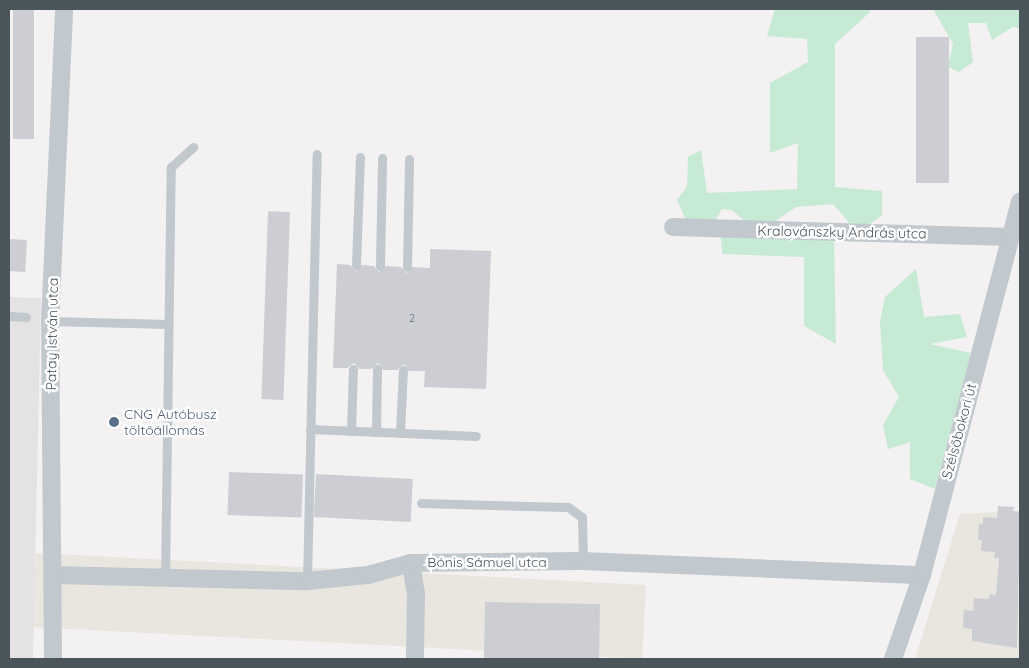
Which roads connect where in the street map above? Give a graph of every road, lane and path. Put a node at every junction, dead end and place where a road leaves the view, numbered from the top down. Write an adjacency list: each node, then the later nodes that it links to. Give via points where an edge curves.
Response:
1 (64, 9): 15 (street, Patay István utca)
2 (193, 147): 16 (lane, via 171,167)
3 (317, 154): 20 (lane)
4 (360, 157): 10 (lane)
5 (382, 158): 11 (lane)
6 (410, 159): 12 (lane)
7 (1020, 202): 9 (street, Szélsőbokori út)
8 (673, 227): 9 (street, Kralovánszky András utca)
9 (1010, 237): 29 (street, Szélsőbokori út)
10 (356, 265)
11 (380, 266)
12 (407, 267)
13 (9, 316): 14 (lane)
14 (26, 317)
15 (50, 320): 16 (lane); 28 (street, Patay István utca)
16 (168, 324): 30 (lane)
17 (353, 369): 21 (lane)
18 (377, 369): 22 (lane)
19 (403, 370): 23 (lane)
20 (310, 429): 21 (lane); 31 (lane)
21 (351, 430): 22 (lane)
22 (376, 432): 23 (lane)
23 (400, 433): 24 (lane)
24 (476, 436)
25 (421, 503): 26 (lane, via 568,507 582,517)
26 (583, 561): 27 (street, Bónis Sámuel utca); 29 (street, Bónis Sámuel utca)
27 (412, 563): 31 (street, Bónis Sámuel utca, via 368,575); 33 (street, via 416,593)
28 (54, 575): 30 (street, Bónis Sámuel utca); 32 (street, Patay István utca)
29 (922, 575): 34 (street, Szélsőbokori út)
30 (165, 578): 31 (street, Bónis Sámuel utca)
31 (307, 581)
32 (52, 659)
33 (415, 659)
34 (893, 659)

